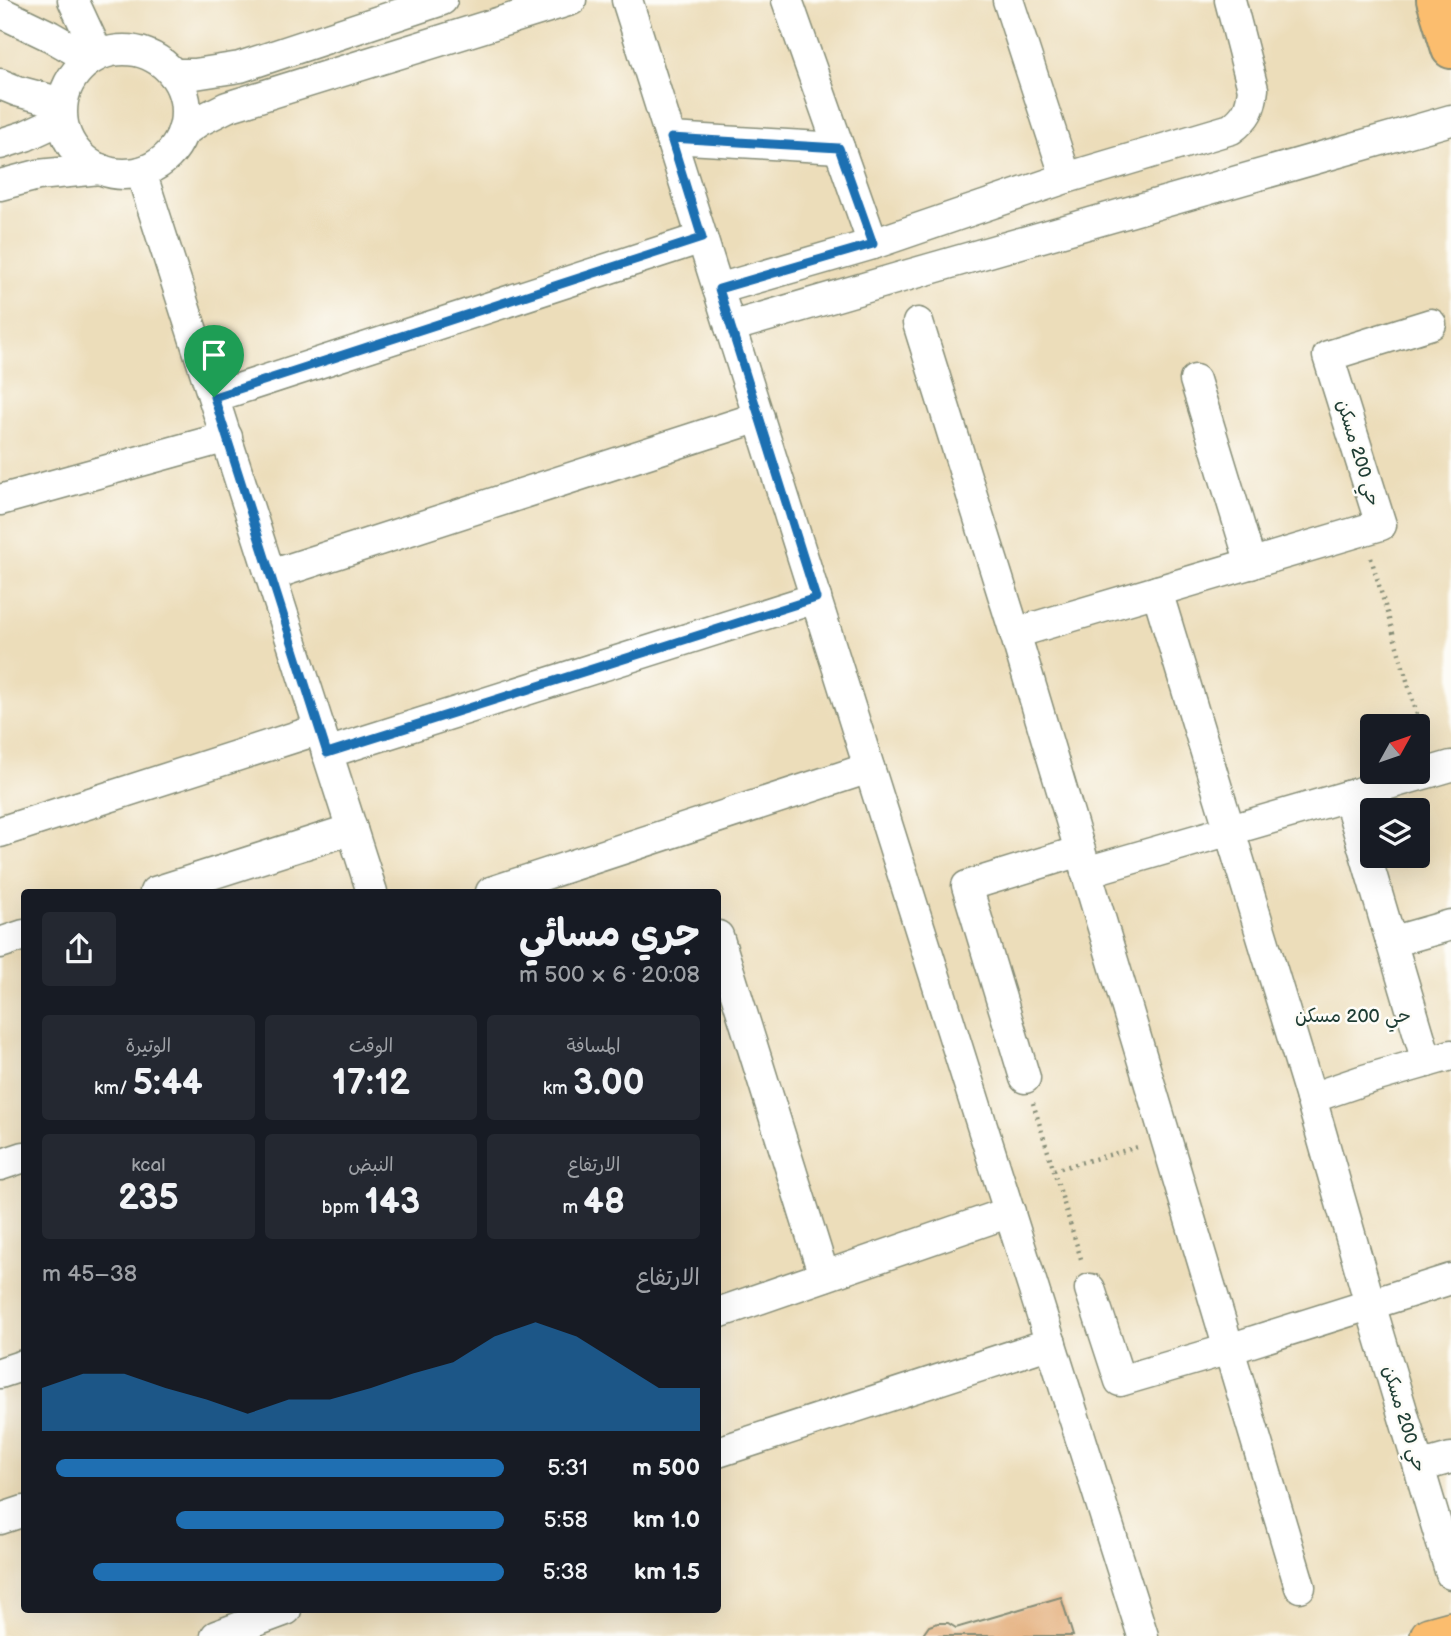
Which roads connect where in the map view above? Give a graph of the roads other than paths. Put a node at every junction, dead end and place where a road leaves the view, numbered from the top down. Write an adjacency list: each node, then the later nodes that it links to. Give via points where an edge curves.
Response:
1 (74, 0): 12 (street)
2 (442, 0): 9 (street)
3 (570, 0): 17 (street, via 227,107)
4 (627, 0): 18 (street)
5 (787, 0): 20 (street)
6 (1008, 0): 23 (street)
7 (1230, 0): 23 (street, via 1254,89 1240,122 1219,133)
8 (1436, 0): 11 (highway)
9 (390, 8): 13 (street, via 240,67)
10 (0, 12): 12 (street)
11 (1451, 49)
12 (94, 57): 13 (street, via 131,49 161,62); 15 (street, via 71,78)
13 (173, 74): 17 (street, via 183,92 186,113)
14 (0, 84): 15 (street)
15 (62, 111): 19 (street, via 25,136); 21 (street, via 74,149)
16 (1451, 120): 30 (street)
17 (182, 133): 22 (street, via 173,150)
18 (671, 138): 20 (street); 25 (street)
19 (0, 144)
20 (839, 148): 26 (street)
21 (100, 169): 22 (street, via 120,174); 24 (street, via 38,175)
22 (141, 172): 32 (street)
23 (1066, 178): 26 (street)
24 (0, 185)
25 (702, 238): 27 (street); 32 (street)
26 (873, 244): 27 (street)
27 (719, 289): 30 (street)
28 (918, 323): 40 (street)
29 (1431, 324): 36 (street, حي 200 مسكن, via 1328,356 1381,525)
30 (730, 327): 33 (street)
31 (1195, 380): 36 (street)
32 (214, 397): 34 (street)
33 (759, 418): 37 (street); 39 (street)
34 (227, 437): 35 (street); 37 (street)
35 (0, 500)
36 (1251, 564): 38 (street, حي 200 مسكن)
37 (271, 575): 41 (street)
38 (1157, 592): 40 (street, حي 200 مسكن); 46 (street, حي 200 مسكن)
39 (816, 598): 41 (street); 42 (street)
40 (1015, 633): 48 (street)
41 (324, 741): 45 (street); 47 (street)
42 (869, 768): 51 (street); 62 (street)
43 (1442, 769): 44 (street)
44 (1348, 796): 46 (street); 54 (street)
45 (352, 829): 49 (street); 50 (street)
46 (1228, 831): 48 (street); 59 (street, حي 200 مسكن)
47 (0, 832)
48 (1083, 862): 58 (street, via 967,886); 69 (street)
49 (164, 889)
50 (371, 889)
51 (500, 889)
52 (1451, 925): 54 (street)
53 (21, 936): 55 (street)
54 (1391, 942): 57 (street)
55 (0, 943)
56 (721, 946): 63 (street)
57 (1439, 1059): 59 (street)
58 (1025, 1078)
59 (1311, 1098): 66 (street, حي 200 مسكن)
60 (21, 1158): 61 (street)
61 (0, 1165)
62 (1010, 1212): 63 (street); 68 (street)
63 (824, 1276): 67 (street)
64 (1451, 1279): 66 (street)
65 (1090, 1289): 69 (street, via 1120,1381)
66 (1370, 1304): 69 (street); 74 (street, حي 200 مسكن)
67 (721, 1312)
68 (1051, 1343): 72 (street); 82 (street)
69 (1229, 1349): 78 (street)
70 (21, 1366): 71 (street)
71 (0, 1373)
72 (721, 1451)
73 (1451, 1458): 74 (street)
74 (1419, 1467): 77 (street, حي 200 مسكن)
75 (21, 1512): 76 (street)
76 (0, 1519)
77 (1451, 1574)
78 (1300, 1587)
79 (278, 1613): 81 (street)
80 (1451, 1630): 83 (main road)
81 (216, 1636)
82 (1143, 1636)
83 (1429, 1636)

